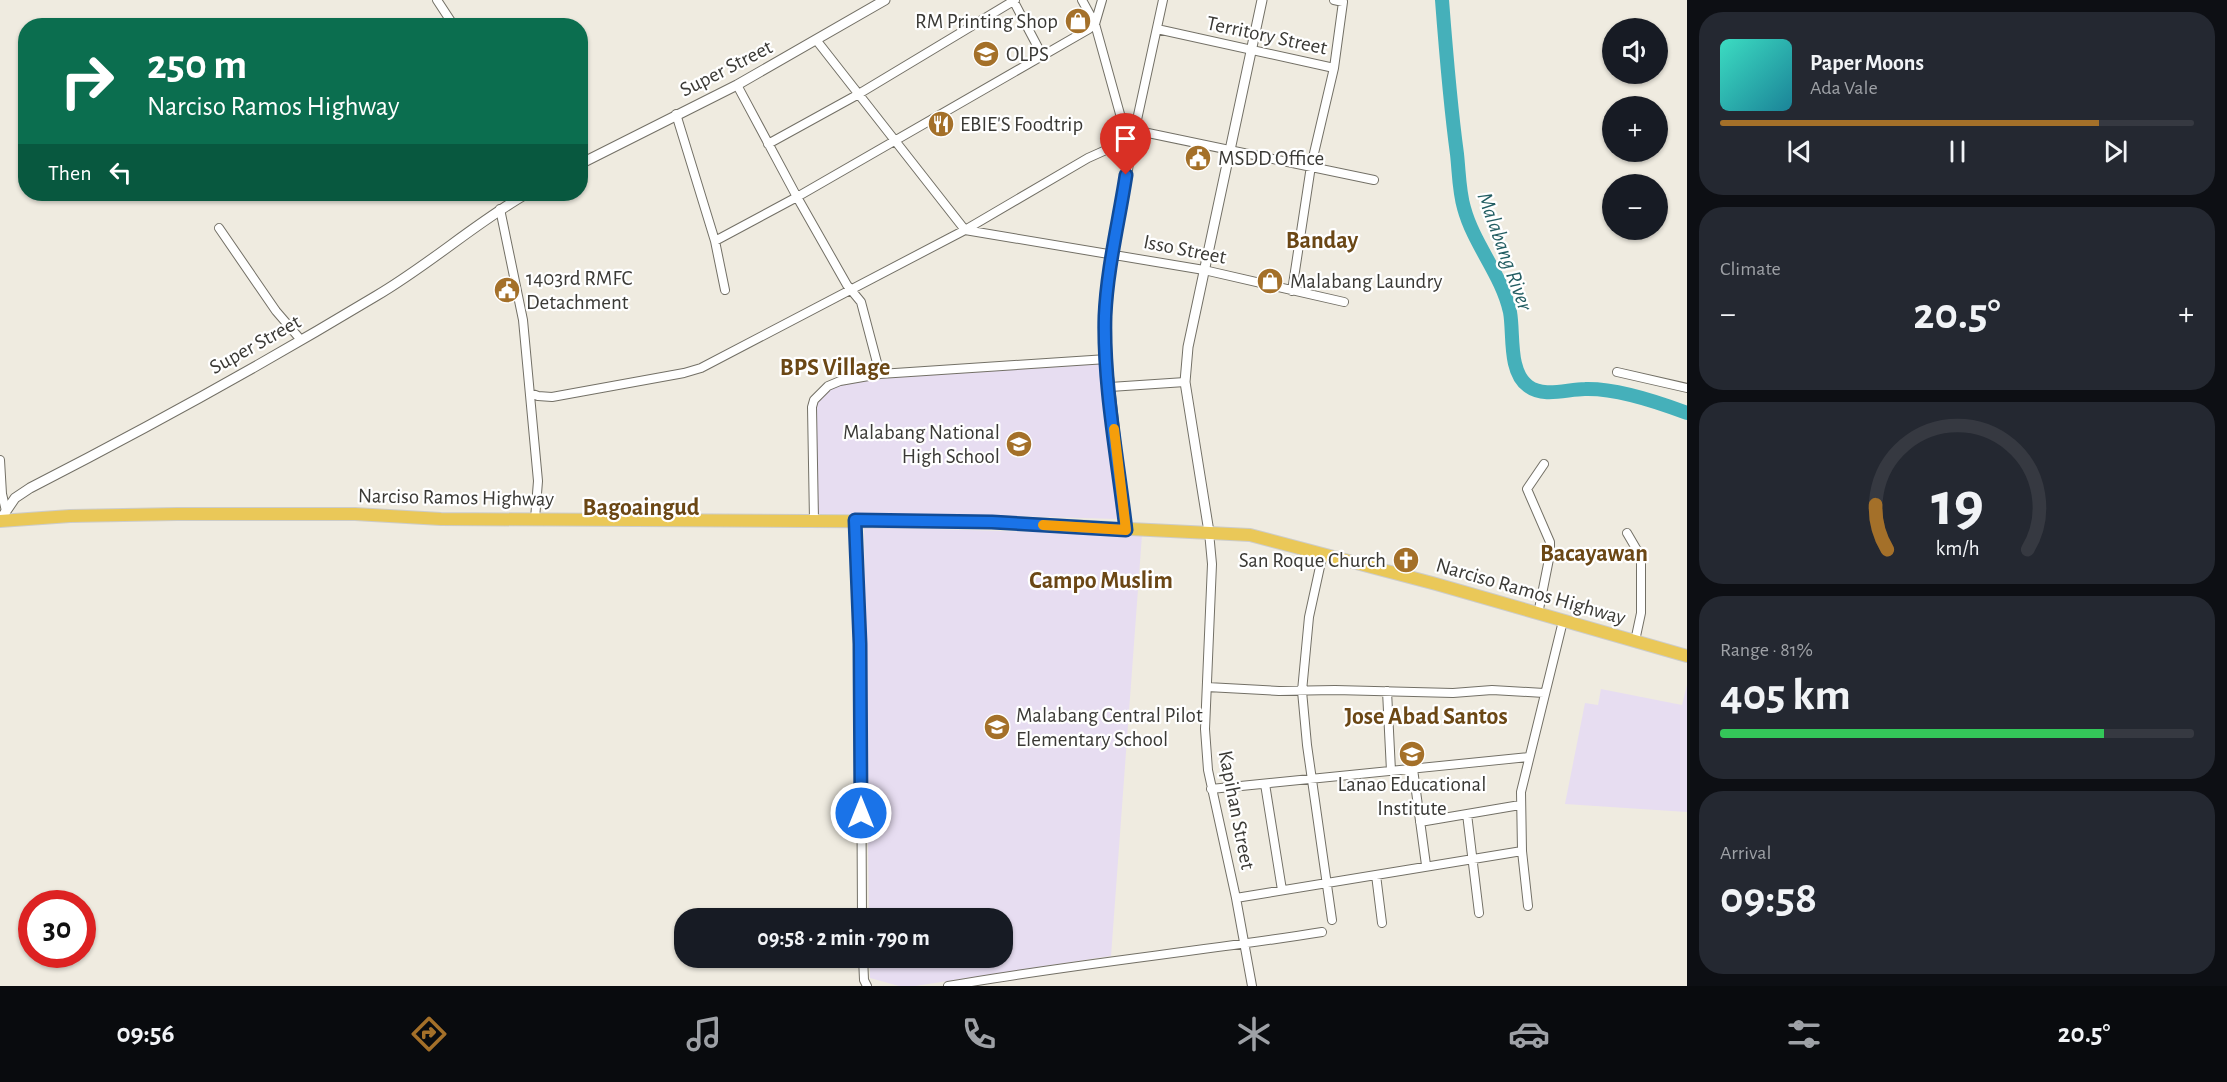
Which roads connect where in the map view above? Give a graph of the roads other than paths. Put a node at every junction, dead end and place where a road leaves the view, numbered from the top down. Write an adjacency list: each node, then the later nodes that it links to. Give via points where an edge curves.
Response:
1 (437, 0): 9 (street)
2 (885, 0): 12 (street, Super Street)
3 (1014, 0): 14 (street); 17 (street)
4 (1082, 0): 10 (street)
5 (1102, 0): 10 (street)
6 (1163, 0): 11 (street)
7 (1262, 0): 13 (street)
8 (1334, 0): 15 (street, via 1343,2)
9 (449, 18)
10 (1095, 24): 14 (street); 19 (street)
11 (1157, 29): 13 (street, Territory Street); 20 (street)
12 (817, 40): 16 (street, Super Street); 17 (street)
13 (1251, 50): 15 (street, Territory Street); 24 (street)
14 (1042, 55): 21 (street)
15 (1334, 68): 27 (street)
16 (737, 85): 18 (street, Super Street); 23 (street)
17 (857, 95): 21 (street); 23 (street)
18 (676, 114): 26 (street, Super Street); 34 (street)
19 (1124, 128): 20 (street); 22 (street)
20 (1134, 129): 24 (street); 25 (street)
21 (894, 140): 29 (street); 33 (street)
22 (1126, 141): 25 (street); 33 (street, via 1088,158)
23 (768, 144): 29 (street)
24 (1230, 149): 27 (street); 36 (street)
25 (1130, 156): 35 (street)
26 (588, 160)
27 (1311, 166): 28 (street); 39 (street)
28 (1374, 180)
29 (797, 197): 34 (street); 38 (street)
30 (514, 201): 31 (street, Super Street)
31 (500, 209): 41 (street, Super Street, via 426,264); 48 (street, via 521,306)
32 (219, 228): 41 (street, via 276,311)
33 (965, 230): 35 (street, Isso Street); 38 (street)
34 (715, 241): 37 (street)
35 (1113, 254): 36 (street, Isso Street); 42 (street, via 1106,298)
36 (1204, 270): 39 (street, Isso Street); 45 (street)
37 (725, 290)
38 (851, 291): 44 (street, via 866,312); 48 (street, via 684,374 552,397)
39 (1292, 291): 40 (street, Isso Street)
40 (1344, 302)
41 (302, 340): 51 (street, Super Street, via 30,488 15,498)
42 (1107, 359): 44 (street); 46 (street)
43 (1617, 372): 47 (street)
44 (880, 374): 53 (street, via 840,381 814,400)
45 (1185, 382): 46 (street); 56 (street)
46 (1110, 387): 55 (street)
47 (1687, 388)
48 (530, 393): 52 (street, via 538,480)
49 (0, 460): 51 (street)
50 (1544, 464): 59 (street, via 1527,489 1550,542)
51 (2, 517): 52 (highway, Narciso Ramos Highway, via 355,514)
52 (535, 519): 53 (highway, Narciso Ramos Highway)
53 (814, 520): 54 (highway, Narciso Ramos Highway)
54 (855, 520): 55 (highway, Narciso Ramos Highway, via 992,522); 84 (street)
55 (1126, 530): 56 (highway, Narciso Ramos Highway)
56 (1209, 532): 58 (highway, Narciso Ramos Highway, via 1250,535); 63 (street, Kapihan Street, via 1212,564)
57 (1627, 533): 61 (street, via 1641,564 1641,620)
58 (1323, 553): 59 (highway, Narciso Ramos Highway); 64 (street, via 1307,628)
59 (1538, 614): 60 (highway, Narciso Ramos Highway)
60 (1563, 621): 61 (highway, Narciso Ramos Highway); 66 (street)
61 (1635, 641): 62 (highway, Narciso Ramos Highway)
62 (1687, 656)
63 (1207, 687): 64 (street); 72 (street, Kapihan Street, via 1206,751)
64 (1302, 691): 65 (street); 70 (street)
65 (1387, 691): 66 (street); 69 (street)
66 (1544, 693): 67 (street)
67 (1529, 757): 68 (street); 73 (street)
68 (1413, 769): 69 (street); 75 (street)
69 (1391, 771): 70 (street)
70 (1313, 778): 71 (street); 80 (street)
71 (1265, 784): 72 (street); 81 (street)
72 (1211, 789): 82 (street, Kapihan Street)
73 (1520, 805): 74 (street); 76 (street)
74 (1467, 814): 75 (street); 77 (street)
75 (1420, 822): 78 (street)
76 (1522, 851): 77 (street); 83 (street)
77 (1472, 858): 78 (street); 85 (street)
78 (1426, 865): 79 (street)
79 (1376, 874): 80 (street); 87 (street)
80 (1328, 883): 81 (street); 86 (street)
81 (1282, 890): 82 (street)
82 (1236, 898): 89 (street, Kapihan Street)
83 (1528, 906)
84 (862, 908)
85 (1479, 913)
86 (1332, 920)
87 (1382, 923)
88 (1322, 932): 89 (street)
89 (1244, 944): 92 (street); 93 (street, Kapihan Street)
90 (863, 968): 91 (street)
91 (867, 986)
92 (948, 986)
93 (1252, 986)

